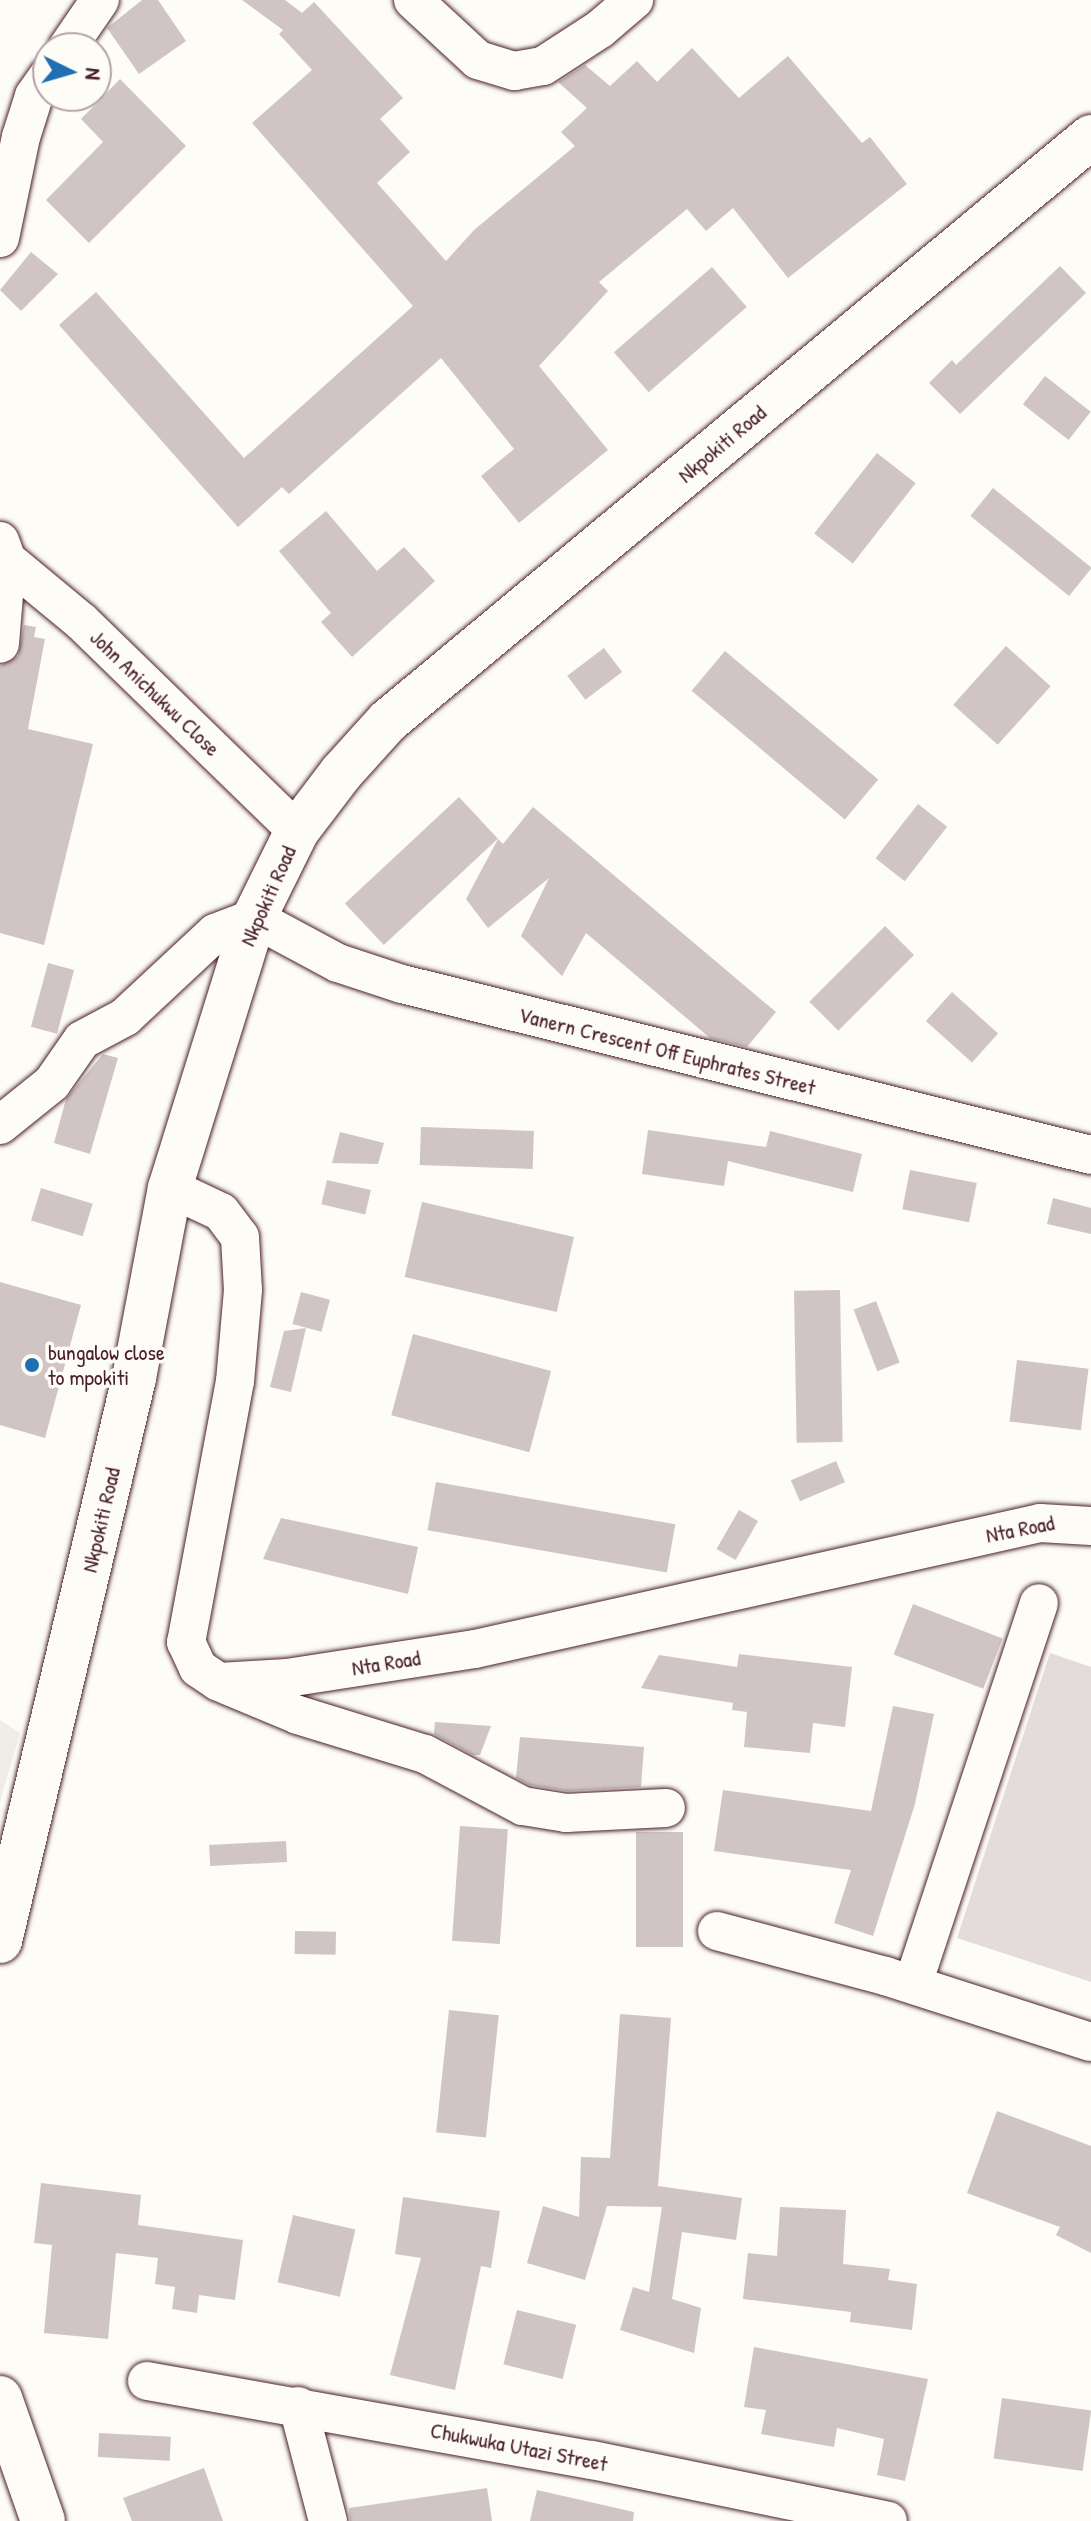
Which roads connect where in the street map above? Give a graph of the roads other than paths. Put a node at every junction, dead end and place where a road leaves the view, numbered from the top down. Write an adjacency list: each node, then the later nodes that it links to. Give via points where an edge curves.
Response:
1 (100, 0): 4 (street)
2 (413, 0): 3 (street, via 478,60 514,71 543,66)
3 (634, 0)
4 (78, 32)
5 (32, 102): 7 (street)
6 (1091, 137): 10 (main road, Nkpokiti Road, via 388,721)
7 (0, 238)
8 (4, 550): 9 (street); 10 (street, John Anichukwu Close)
9 (0, 644)
10 (297, 831): 11 (main road, Nkpokiti Road)
11 (254, 918): 12 (street, via 215,933 125,1017 82,1040 52,1083); 13 (street, Vanern Crescent Off Euphrates Street, via 338,963 402,984); 14 (main road, Nkpokiti Road)
12 (0, 1125)
13 (1091, 1155)
14 (170, 1188): 17 (street, via 221,1212 240,1237 243,1290 235,1381 186,1642 198,1668); 20 (main road, Nkpokiti Road, via 130,1393)
15 (1091, 1526): 17 (street, Nta Road, via 1040,1523 475,1649 287,1678)
16 (1039, 1603): 21 (street)
17 (219, 1682): 18 (street, via 298,1715 425,1754 523,1806 566,1813)
18 (666, 1808)
19 (717, 1931): 21 (street)
20 (0, 1941)
21 (913, 1984): 22 (street)
22 (1091, 2042)
23 (147, 2381): 24 (street, Chukwuka Utazi Street)
24 (298, 2406): 28 (street); 29 (street, Chukwuka Utazi Street)
25 (2, 2408): 26 (main road)
26 (11, 2461): 27 (main road)
27 (43, 2521)
28 (328, 2521)
29 (888, 2521)

